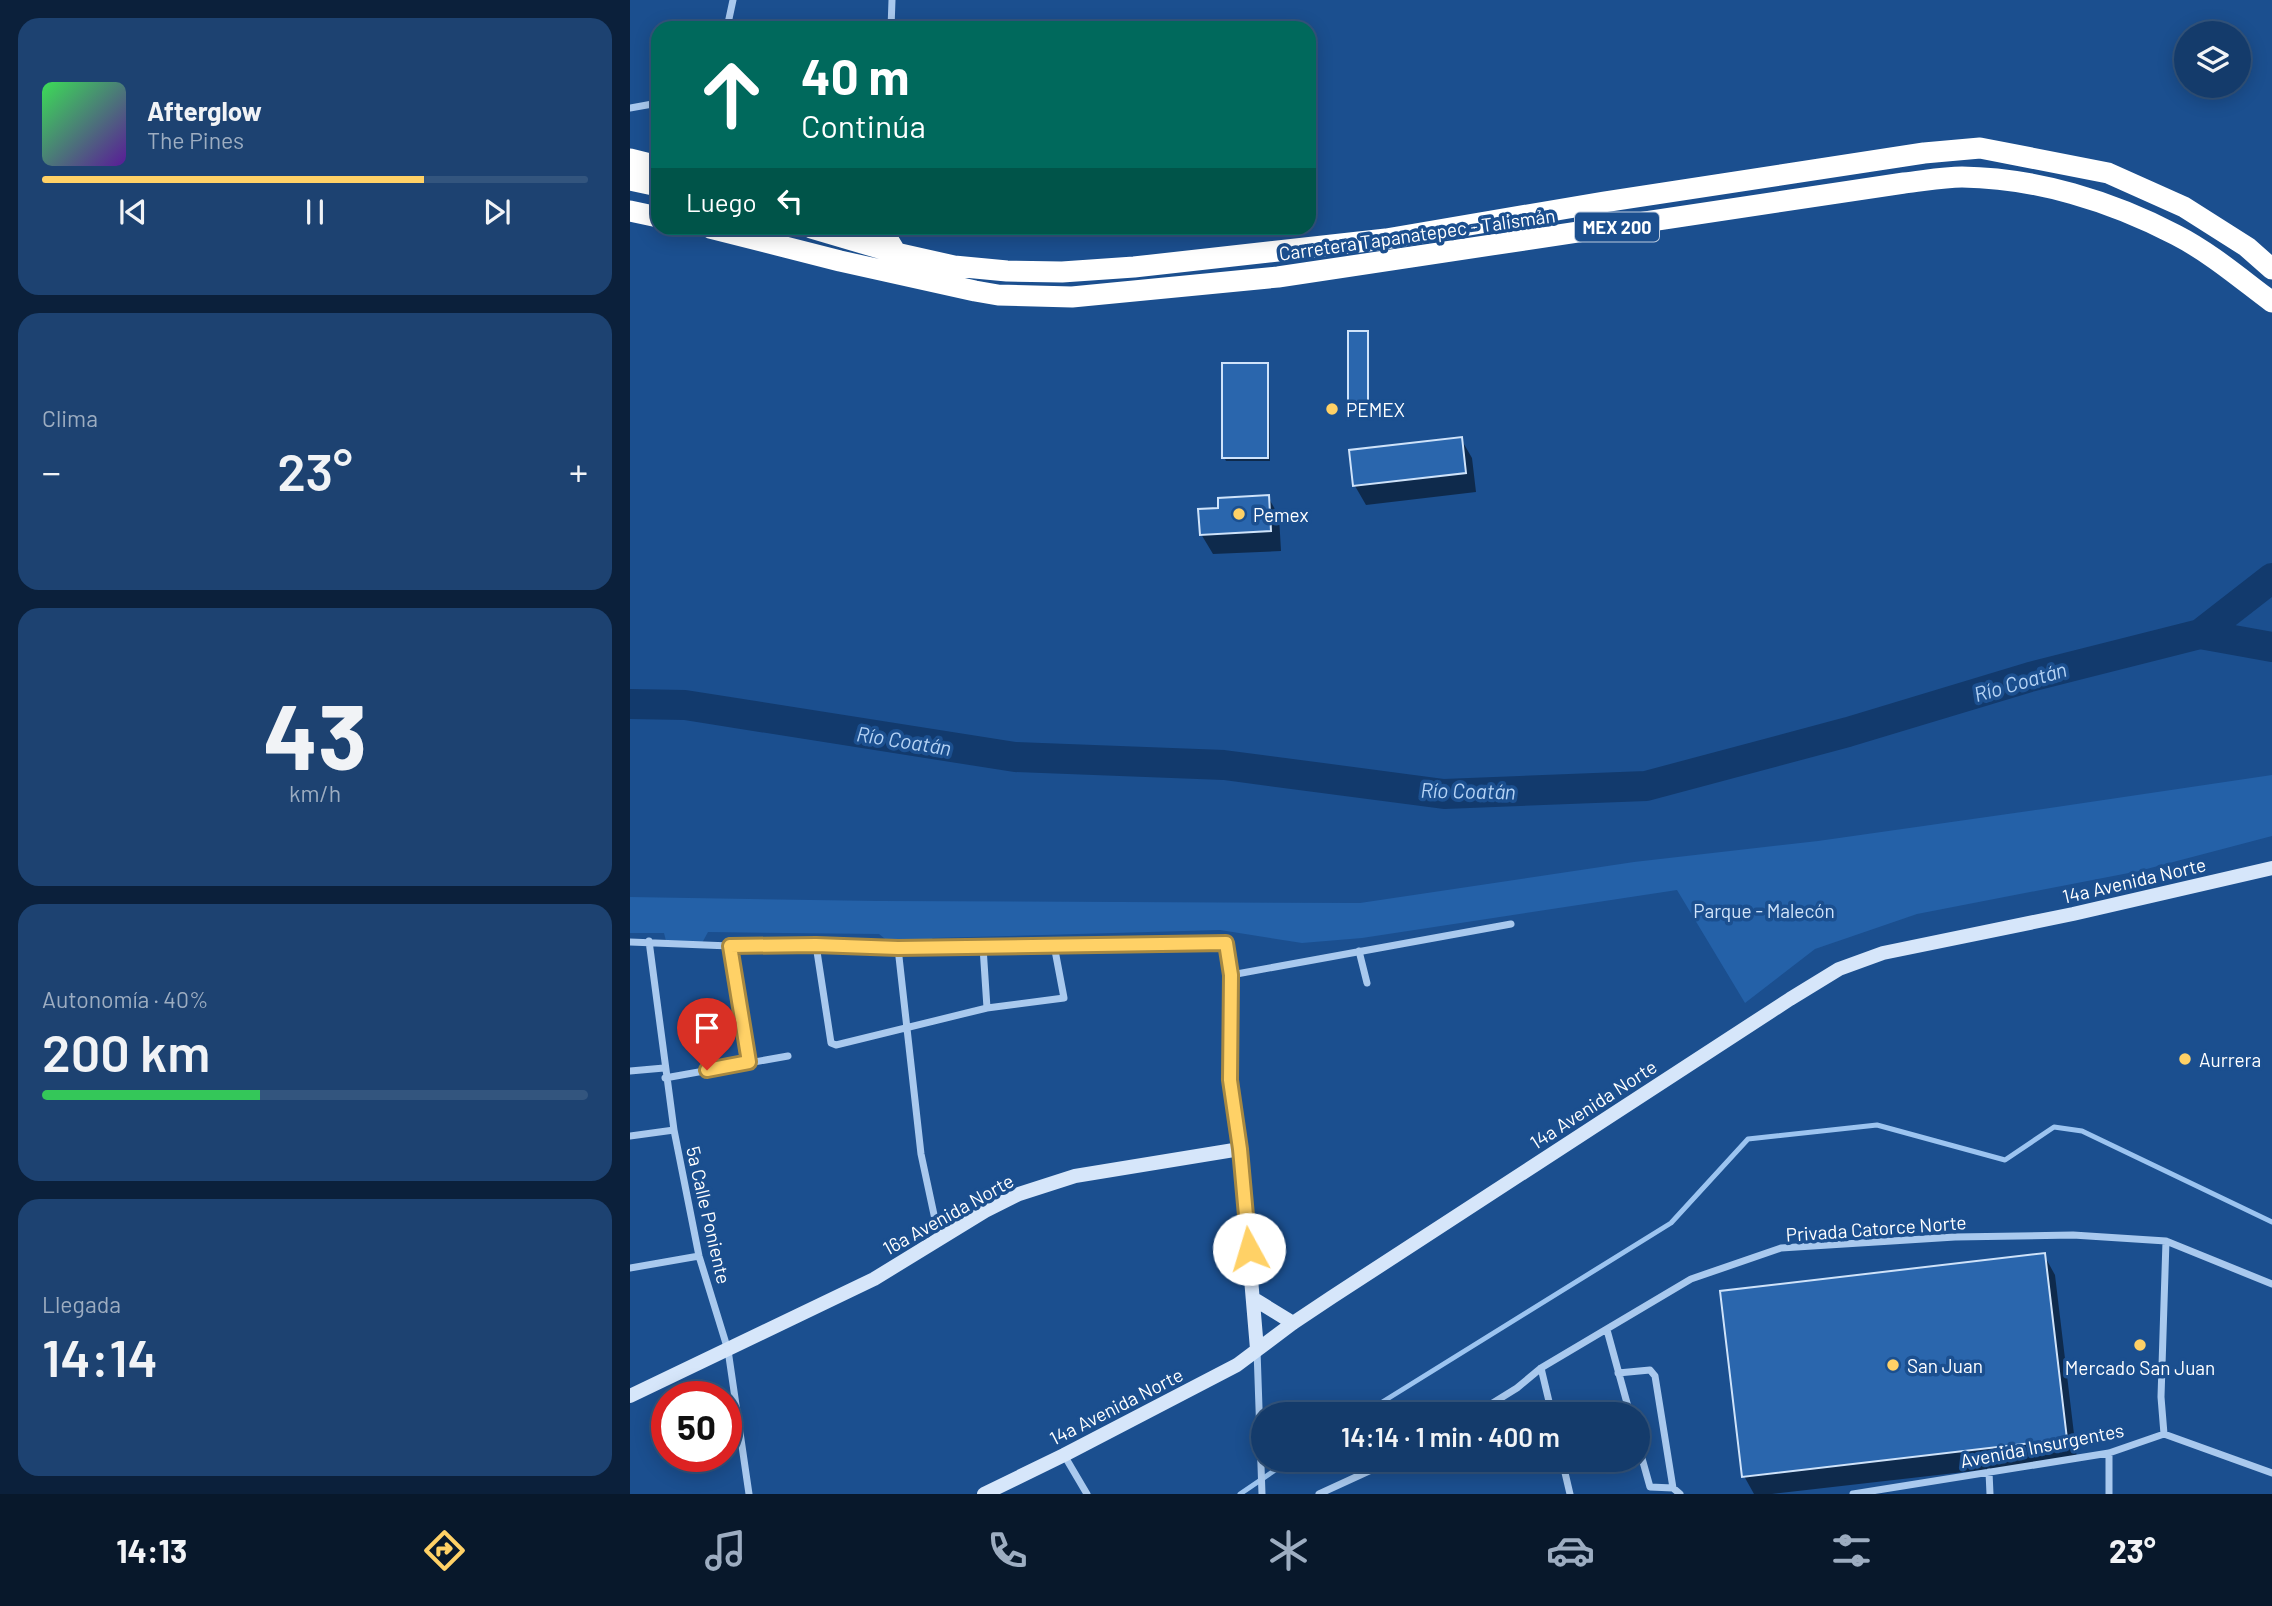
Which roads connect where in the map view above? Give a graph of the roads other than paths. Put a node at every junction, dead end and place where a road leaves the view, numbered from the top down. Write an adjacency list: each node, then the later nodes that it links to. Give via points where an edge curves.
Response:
1 (733, 0): 3 (street)
2 (892, 0): 4 (street)
3 (728, 21)
4 (891, 21)
5 (651, 104): 6 (street)
6 (630, 108)
7 (630, 159): 8 (highway)
8 (651, 164)
9 (630, 180): 10 (highway)
10 (651, 184)
11 (630, 211): 12 (highway)
12 (651, 216)
13 (737, 235): 18 (highway, Carretera Tapanatepec - Talismán / MEX 200, via 932,283 1044,298 1279,277 1961,177 2016,181 2068,192 2121,211 2176,235)
14 (835, 235): 16 (highway, Carretera Tapanatepec - Talismán / MEX 200)
15 (885, 235): 16 (highway)
16 (896, 253): 17 (highway, Carretera Tapanatepec - Talismán / MEX 200, via 954,266 1007,271 1134,267 1386,239 1604,202 1980,148 2108,173 2184,207 2247,247)
17 (2272, 269)
18 (2272, 302)
19 (2272, 868): 47 (main road, 14a Avenida Norte, via 1883,953 1839,970)
20 (1511, 924): 28 (street)
21 (630, 942): 22 (street)
22 (649, 942): 25 (street); 35 (street, 5a Calle Poniente)
23 (1054, 944): 26 (street); 29 (street, via 1226,943); 31 (street, via 1064,998)
24 (816, 945): 25 (street); 27 (street); 32 (street, via 831,1043)
25 (730, 946): 34 (street)
26 (983, 947): 27 (street); 31 (street)
27 (898, 948): 32 (street)
28 (1359, 951): 29 (street); 30 (street)
29 (1231, 975): 40 (street, via 1230,1080)
30 (1367, 983)
31 (987, 1008): 32 (street)
32 (906, 1027): 41 (street, via 921,1154)
33 (788, 1056): 34 (street)
34 (749, 1062): 37 (street)
35 (664, 1068): 36 (street); 37 (street, 5a Calle Poniente)
36 (630, 1070)
37 (665, 1078): 38 (street, 5a Calle Poniente)
38 (674, 1130): 39 (street); 43 (street, 5a Calle Poniente)
39 (630, 1136)
40 (1240, 1149): 41 (main road, 16a Avenida Norte, via 1075,1176 1019,1194); 46 (main road)
41 (939, 1239): 50 (main road, 16a Avenida Norte, via 874,1279)
42 (2166, 1241): 45 (street, Privada Catorce Norte); 48 (street, Privada Catorce Norte, via 2073,1235 1955,1237 1781,1248 1692,1279); 57 (street)
43 (699, 1256): 44 (street); 50 (street, 5a Calle Poniente)
44 (630, 1268)
45 (2272, 1284)
46 (1254, 1299): 47 (main road); 49 (main road)
47 (1293, 1323): 49 (main road, 14a Avenida Norte)
48 (1607, 1331): 51 (street, Privada Catorce Norte); 52 (street)
49 (1257, 1349): 59 (main road, 14a Avenida Norte, via 1237,1365); 70 (street)
50 (728, 1350): 53 (main road, 16a Avenida Norte); 67 (street, 5a Calle Poniente)
51 (1541, 1368): 54 (street, Privada Catorce Norte); 55 (street)
52 (1618, 1373): 56 (street); 65 (street, via 1643,1369 1655,1376)
53 (630, 1396)
54 (1494, 1402)
55 (1549, 1402)
56 (1626, 1402)
57 (2164, 1434): 58 (street, Avenida Insurgentes); 64 (street)
58 (2109, 1453): 63 (street, Avenida Insurgentes); 76 (street)
59 (1064, 1455): 68 (main road, 14a Avenida Norte); 69 (street)
60 (1367, 1472): 71 (street)
61 (1565, 1472): 72 (street)
62 (1646, 1472): 65 (street, via 1650,1487)
63 (1989, 1472): 66 (street, Avenida Insurgentes); 75 (street)
64 (2272, 1472)
65 (1673, 1488): 73 (street)
66 (1871, 1493): 74 (street, Avenida Insurgentes)
67 (749, 1494)
68 (984, 1494)
69 (1087, 1494)
70 (1262, 1494)
71 (1319, 1494)
72 (1570, 1494)
73 (1680, 1494)
74 (1853, 1494)
75 (1990, 1494)
76 (2109, 1494)

